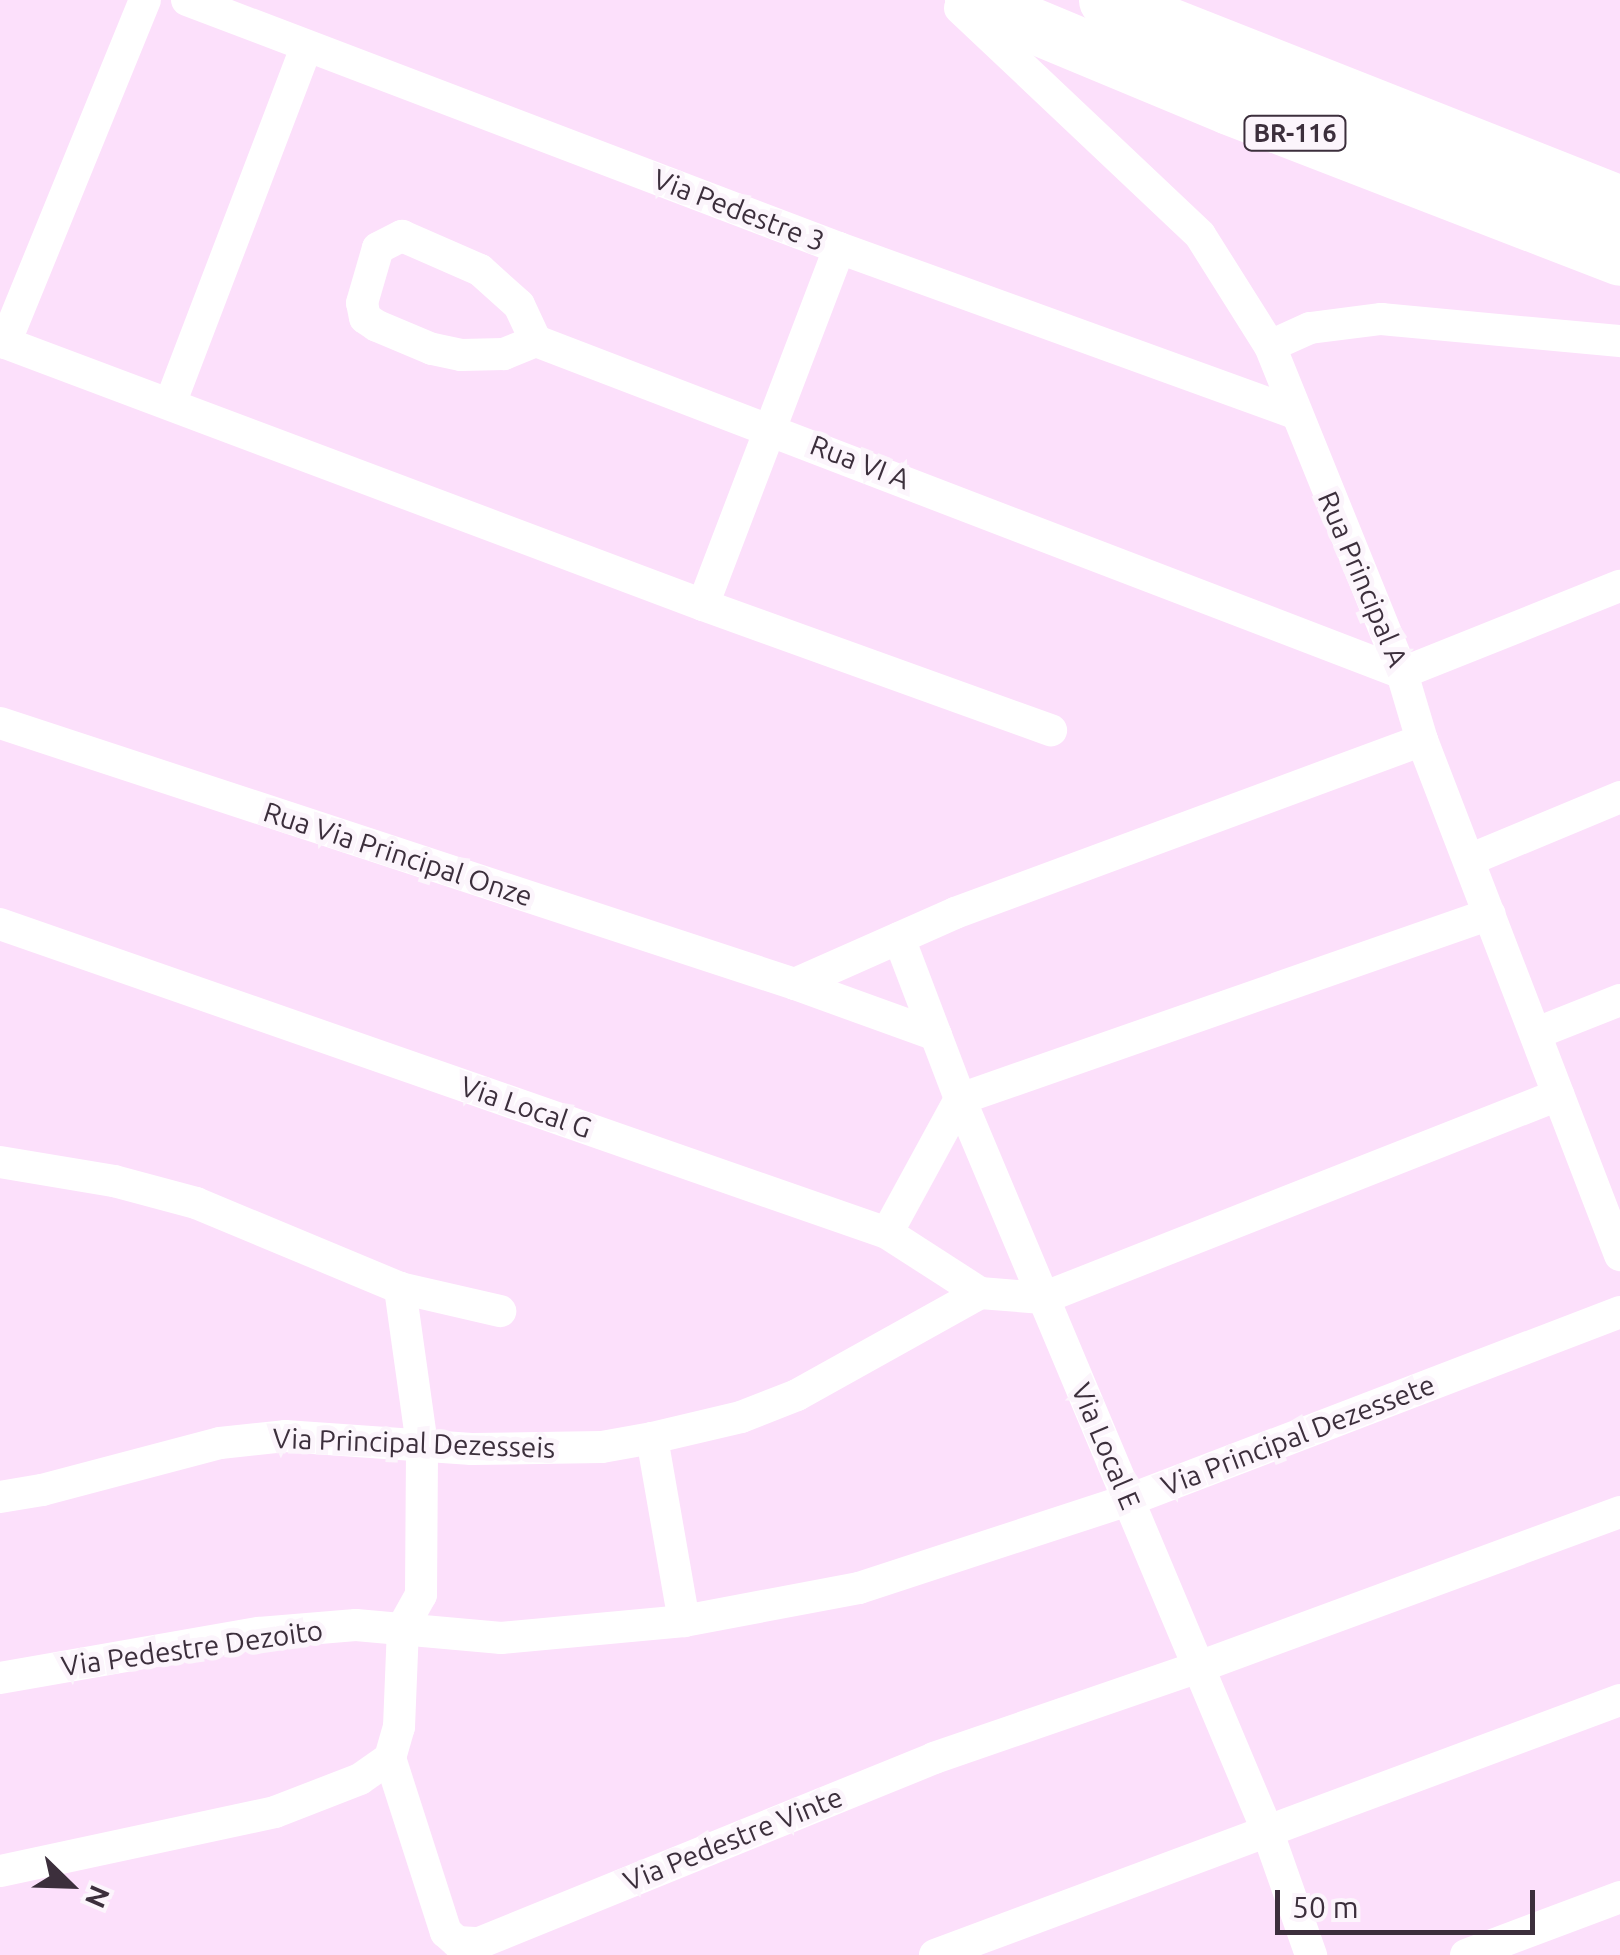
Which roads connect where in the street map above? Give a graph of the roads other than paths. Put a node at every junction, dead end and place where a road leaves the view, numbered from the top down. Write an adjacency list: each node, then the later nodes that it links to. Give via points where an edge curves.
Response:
1 (144, 0): 12 (street)
2 (187, 0): 6 (street, Via Pedestre 3)
3 (952, 0): 13 (street, Rua Principal A, via 1200,235)
4 (972, 0): 9 (highway, BR-116, via 1229,108)
5 (1106, 0): 7 (highway)
6 (306, 48): 8 (street, Via Pedestre 3); 14 (street)
7 (1620, 203)
8 (840, 248): 15 (street, Via Pedestre 3); 16 (street)
9 (1620, 258)
10 (536, 341): 10 (street, via 519,304 480,270 418,240 385,241 368,276 365,318 432,348 485,356); 16 (street, Rua VI A)
11 (1620, 341): 13 (street, via 1382,319 1310,328)
12 (2, 342): 14 (street)
13 (1270, 346): 15 (street, Rua Principal A)
14 (170, 404): 18 (street)
15 (1293, 412): 19 (street, Rua Principal A)
16 (774, 429): 18 (street); 19 (street, Rua VI A)
17 (1620, 586): 19 (street)
18 (702, 606): 21 (street)
19 (1402, 673): 22 (street, Rua Principal A)
20 (0, 723): 28 (street, Rua Via Principal Onze)
21 (1051, 730)
22 (1422, 740): 24 (street, Rua Principal A); 27 (street)
23 (1620, 796): 24 (street)
24 (1469, 860): 25 (street, Rua Principal A)
25 (1490, 914): 30 (street, Rua Principal A); 33 (street)
26 (0, 924): 35 (street, Via Local G)
27 (900, 938): 28 (street); 31 (street, Via Local E)
28 (795, 984): 31 (street, Rua Via Principal Onze)
29 (1620, 1000): 30 (street)
30 (1537, 1033): 32 (street, Rua Principal A)
31 (936, 1035): 33 (street, Via Local E)
32 (1558, 1095): 36 (street, Rua Principal A); 39 (street)
33 (960, 1098): 35 (street); 39 (street, Via Local E)
34 (0, 1162): 37 (street, via 196,1202)
35 (888, 1233): 38 (street, Via Local G)
36 (1620, 1254)
37 (400, 1288): 40 (street); 43 (street)
38 (980, 1293): 39 (street, Via Local G); 42 (street, Via Principal Dezesseis, via 797,1395 741,1417)
39 (1043, 1298): 45 (street, Via Local E)
40 (500, 1311)
41 (1620, 1312): 45 (street, Via Principal Dezessete)
42 (652, 1438): 43 (street, Via Principal Dezesseis, via 602,1447 472,1450); 47 (street)
43 (422, 1444): 44 (street, Via Principal Dezesseis, via 285,1436 220,1444); 48 (street, via 421,1595)
44 (0, 1497)
45 (1129, 1500): 47 (street, Via Principal Dezessete, via 859,1588); 49 (street, Via Local E)
46 (1620, 1512): 49 (street)
47 (684, 1621): 48 (street, Via Pedestre Dezoito, via 501,1638)
48 (403, 1626): 50 (street, Via Pedestre Dezoito, via 259,1633); 52 (street, via 399,1727)
49 (1196, 1668): 52 (street, Via Pedestre Vinte, via 934,1758 479,1942 457,1942 446,1932); 53 (street, Via Local E)
50 (0, 1678)
51 (1620, 1700): 53 (street)
52 (390, 1758): 54 (street, via 360,1780 276,1812)
53 (1267, 1830): 56 (street); 57 (street, Via Local E)
54 (0, 1871)
55 (1620, 1897): 58 (street)
56 (935, 1955)
57 (1311, 1955)
58 (1466, 1955)

